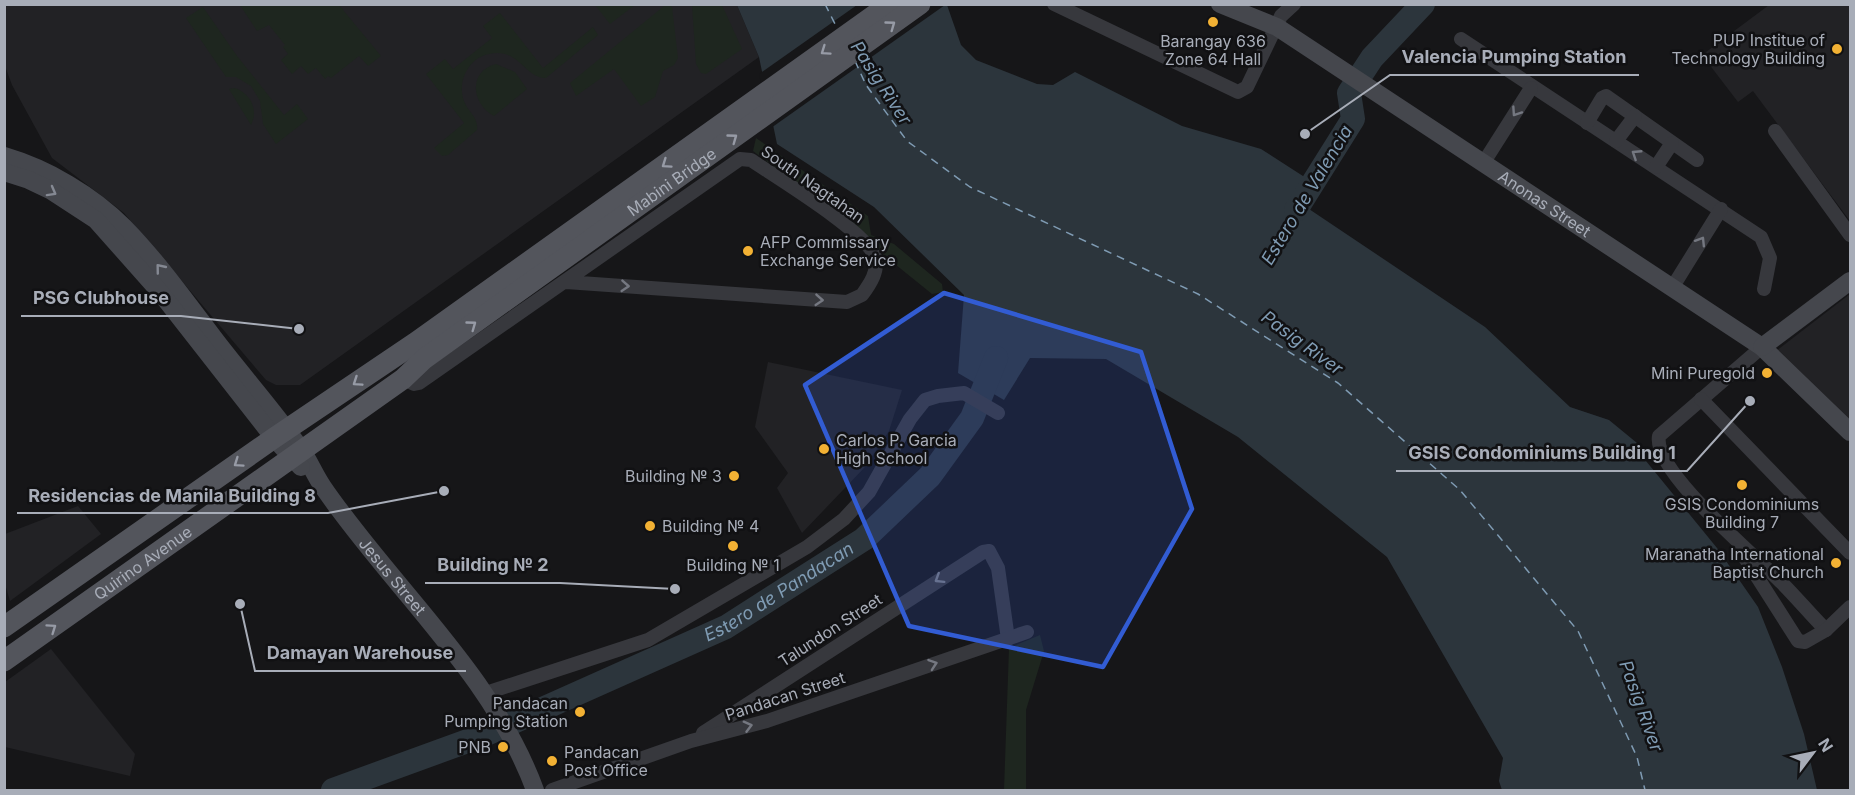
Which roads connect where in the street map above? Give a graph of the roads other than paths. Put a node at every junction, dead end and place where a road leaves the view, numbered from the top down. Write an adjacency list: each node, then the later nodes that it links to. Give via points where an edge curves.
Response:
1 (890, 4): 26 (main road, Mabini Bridge, one-way to 26)
2 (920, 4): 26 (main road, Mabini Bridge, one-way to 2)
3 (1054, 4): 6 (street, via 1238,92 1247,87)
4 (1220, 4): 6 (main road, Anonas Street)
5 (1294, 4): 6 (street)
6 (1276, 27): 16 (main road, Anonas Street)
7 (1461, 39): 8 (street)
8 (1531, 88): 10 (street); 16 (street, one-way to 16)
9 (1635, 116): 10 (street, via 1604,96); 12 (street); 13 (street)
10 (1587, 123): 12 (street)
11 (1775, 131): 20 (street)
12 (1617, 141): 17 (street, one-way to 12)
13 (1672, 143): 15 (street); 17 (street)
14 (4, 156): 31 (main road, one-way to 14, via 170,280 124,227 64,183 38,168)
15 (1697, 160)
16 (1484, 162): 23 (main road, Anonas Street)
17 (1656, 167): 19 (street)
18 (4, 172): 31 (main road, one-way to 31, via 50,190 96,220)
19 (1720, 209): 23 (street, one-way to 19); 24 (street, via 1761,237 1767,246 1770,258)
20 (1851, 235)
21 (1851, 281): 25 (main road)
22 (566, 282): 22 (street, South Nagtahan, one-way to 22, via 847,302 862,296 876,269 874,256 858,234 745,158); 27 (street, South Nagtahan, via 419,382)
23 (1672, 288): 25 (main road, Anonas Street)
24 (1764, 289)
25 (1762, 347): 28 (street); 30 (main road, Anonas Street)
26 (419, 351): 27 (main road, Quirino Avenue); 31 (main road, Quirino Avenue, one-way to 31)
27 (404, 379): 32 (main road, Quirino Avenue)
28 (1701, 399): 33 (street, via 1659,436 1657,443 1668,464 1706,512); 35 (street)
29 (992, 409): 44 (street, via 964,393 926,400 917,408 869,492 844,519 807,547 648,640)
30 (1851, 432)
31 (280, 434): 32 (main road, Jesus Street); 34 (main road, Quirino Avenue, one-way to 34)
32 (296, 454): 36 (main road, Quirino Avenue); 44 (main road, Jesus Street, via 421,609)
33 (1731, 536): 39 (street); 39 (street, via 1798,641 1805,642)
34 (118, 546): 36 (main road); 38 (main road, Quirino Avenue)
35 (1851, 553)
36 (134, 570): 42 (main road, Quirino Avenue, one-way to 36)
37 (1851, 607): 39 (street)
38 (9, 624): 42 (main road)
39 (1826, 630)
40 (1027, 632): 41 (street, Pandacan Street)
41 (1008, 639): 45 (street, Pandacan Street, one-way to 41, via 767,721); 45 (street, Talundon Street, one-way to 45, via 998,568 989,551 983,552)
42 (31, 643): 43 (main road, Quirino Avenue)
43 (4, 661)
44 (489, 701): 46 (main road, Jesus Street, via 521,754)
45 (691, 741): 47 (street, Pandacan Street)
46 (536, 790)
47 (552, 790)

